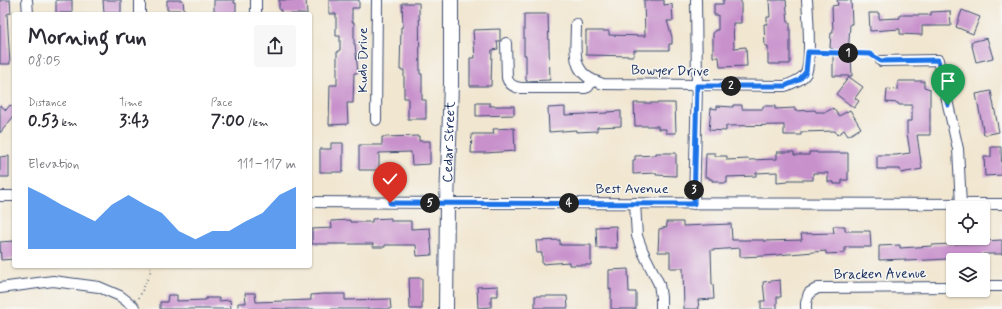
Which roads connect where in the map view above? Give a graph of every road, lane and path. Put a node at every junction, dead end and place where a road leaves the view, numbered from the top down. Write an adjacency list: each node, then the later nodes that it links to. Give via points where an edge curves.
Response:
1 (27, 0): 8 (street)
2 (140, 0): 9 (street)
3 (256, 0): 10 (street)
4 (377, 0): 17 (street, Kudo Drive)
5 (451, 0): 23 (main road, Cedar Street)
6 (696, 0): 16 (street)
7 (807, 0): 13 (street, Bowyer Drive)
8 (28, 12)
9 (140, 12)
10 (256, 12)
11 (576, 24): 15 (street, via 576,60)
12 (506, 43): 15 (street, via 507,78 513,86 585,88)
13 (808, 52): 14 (path, via 870,54); 16 (street, Bowyer Drive, via 806,72 799,80 785,86)
14 (881, 61): 20 (street, via 938,60 958,149)
15 (592, 81): 16 (street, Bowyer Drive, via 603,84)
16 (697, 86): 24 (street)
17 (376, 120)
18 (0, 196): 19 (street)
19 (12, 196)
20 (962, 201)
21 (312, 202): 23 (street, Best Avenue)
22 (635, 203): 23 (street, Best Avenue); 24 (street, Best Avenue); 35 (street, via 637,236 659,284)
23 (447, 204): 34 (main road, Cedar Street)
24 (694, 204): 27 (street, Best Avenue)
25 (990, 204): 26 (street, Best Avenue)
26 (1002, 204)
27 (946, 205)
28 (151, 268): 33 (path)
29 (990, 286): 30 (street)
30 (1002, 286)
31 (946, 287): 36 (street, Bracken Avenue, via 818,288 809,293)
32 (0, 288): 33 (street, via 53,281 99,287 120,296)
33 (134, 308)
34 (446, 309)
35 (661, 309)
36 (806, 309)

